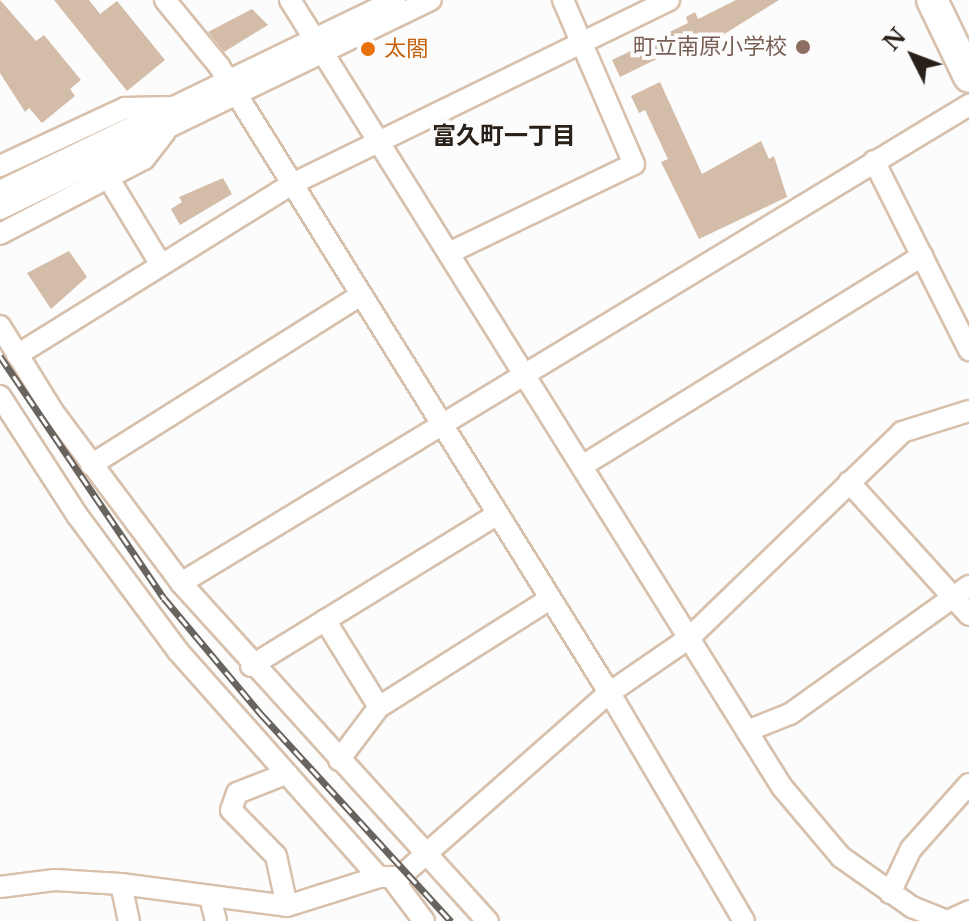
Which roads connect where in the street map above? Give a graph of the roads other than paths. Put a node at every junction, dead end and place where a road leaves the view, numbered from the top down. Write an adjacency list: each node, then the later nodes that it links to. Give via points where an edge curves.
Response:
1 (165, 0): 13 (street)
2 (290, 0): 10 (street)
3 (395, 0): 10 (street)
4 (431, 0): 10 (street)
5 (563, 0): 9 (street)
6 (669, 0): 9 (street)
7 (932, 0): 12 (highway)
8 (947, 0): 11 (highway)
9 (583, 43): 17 (street); 25 (street, via 634,164)
10 (319, 46): 13 (street); 17 (street)
11 (969, 47)
12 (969, 77)
13 (230, 89): 15 (street); 16 (street); 21 (street)
14 (969, 105): 18 (street)
15 (174, 107): 19 (street, via 125,108); 22 (street)
16 (167, 128): 20 (street, via 144,159); 23 (street)
17 (379, 142): 21 (street); 25 (street)
18 (874, 161): 26 (street); 32 (street)
19 (0, 166)
20 (109, 179): 24 (street); 27 (street)
21 (288, 186): 27 (street); 28 (street)
22 (0, 191)
23 (0, 209)
24 (0, 234)
25 (449, 253): 32 (street)
26 (922, 256): 30 (street); 37 (street)
27 (161, 265): 31 (street)
28 (358, 297): 35 (street); 36 (street)
29 (0, 326): 31 (street)
30 (969, 350)
31 (17, 355): 36 (street)
32 (524, 371): 35 (street); 37 (street)
33 (0, 396): 52 (street, via 125,582)
34 (969, 411): 38 (street, via 902,432)
35 (438, 423): 39 (street); 40 (street)
36 (91, 465): 40 (street)
37 (582, 466): 46 (street)
38 (849, 482): 43 (street); 46 (street)
39 (496, 515): 42 (street); 45 (street)
40 (181, 583): 47 (street)
41 (969, 586): 43 (street)
42 (550, 599): 48 (street); 49 (street)
43 (952, 599): 44 (street); 50 (street, via 790,714)
44 (969, 615)
45 (325, 620): 47 (street); 49 (street)
46 (689, 638): 48 (street); 50 (street)
47 (251, 666): 51 (street)
48 (609, 693): 54 (street); 68 (street)
49 (379, 707): 51 (street)
50 (747, 731): 58 (street, via 813,829)
51 (339, 760): 54 (street)
52 (283, 775): 55 (street); 61 (street, via 237,793 231,810 276,856)
53 (969, 784): 58 (street, via 911,849)
54 (430, 856): 55 (street); 67 (street)
55 (385, 877): 60 (street); 66 (street)
56 (121, 884): 57 (street, via 55,880); 59 (street); 63 (street)
57 (0, 887)
58 (890, 893): 69 (street)
59 (210, 897): 61 (street); 64 (street)
60 (315, 901): 61 (street); 65 (street)
61 (287, 906)
62 (969, 911): 69 (street)
63 (129, 921)
64 (216, 921)
65 (324, 921)
66 (424, 921)
67 (488, 921)
68 (744, 921)
69 (947, 921)

